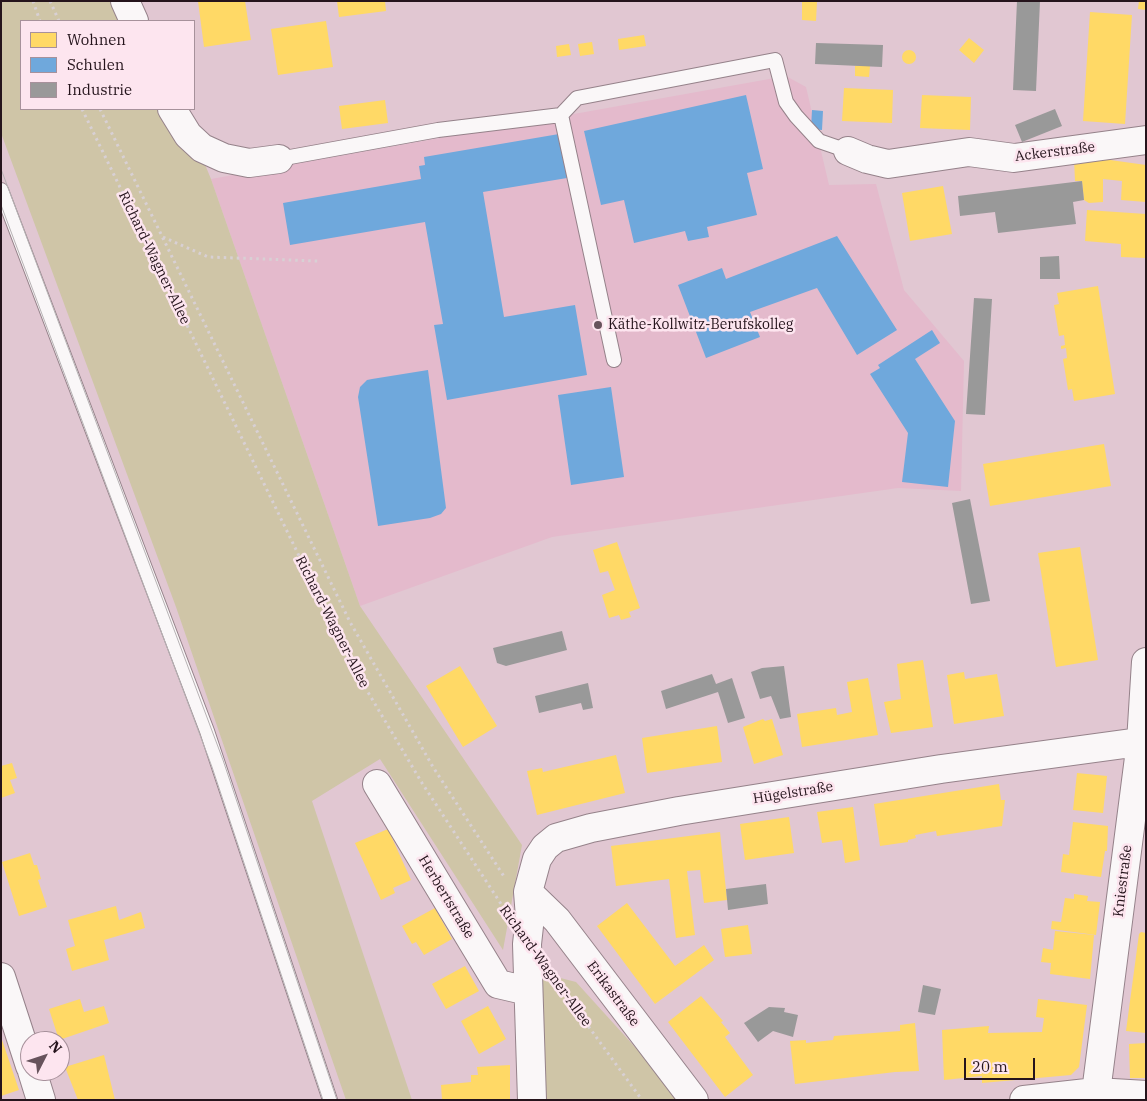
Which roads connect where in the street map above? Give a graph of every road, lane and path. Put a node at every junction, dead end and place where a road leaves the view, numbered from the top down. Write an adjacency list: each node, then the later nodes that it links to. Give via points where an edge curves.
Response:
1 (33, 1): 4 (path)
2 (50, 1): 5 (path)
3 (125, 1): 6 (street)
4 (40, 20)
5 (59, 20)
6 (134, 20)
7 (82, 110): 22 (path, Richard-Wagner-Allee, via 353,667 422,783)
8 (100, 110): 15 (path)
9 (173, 110): 13 (street, via 188,135 202,148 224,158 249,162)
10 (561, 115): 12 (lane, via 577,98 775,60 786,102 796,116 819,142); 13 (lane, via 438,130); 17 (lane)
11 (1146, 140): 12 (street, Ackerstraße, via 1014,158 969,152 888,164)
12 (848, 151)
13 (279, 159)
14 (1, 190): 31 (lane, via 206,731)
15 (162, 237): 16 (path, via 208,257); 21 (path, via 350,622 428,759)
16 (318, 261)
17 (614, 360)
18 (1146, 662): 19 (street, Kniestraße)
19 (1143, 742): 21 (street, Hügelstraße, via 940,769 591,828 556,838 545,847); 29 (street, Kniestraße)
20 (377, 784): 25 (street, Herbertstraße, via 498,984)
21 (518, 888): 25 (street, Hügelstraße, via 530,917); 34 (street, Erikastraße, via 557,920)
22 (506, 912)
23 (551, 976): 33 (path, Richard-Wagner-Allee)
24 (1, 977): 26 (street)
25 (528, 991): 32 (street)
26 (20, 1035)
27 (35, 1081): 30 (street)
28 (1146, 1095): 29 (street)
29 (1095, 1096): 35 (street)
30 (41, 1100)
31 (330, 1100)
32 (532, 1100)
33 (642, 1100)
34 (694, 1100)
35 (1024, 1100)

